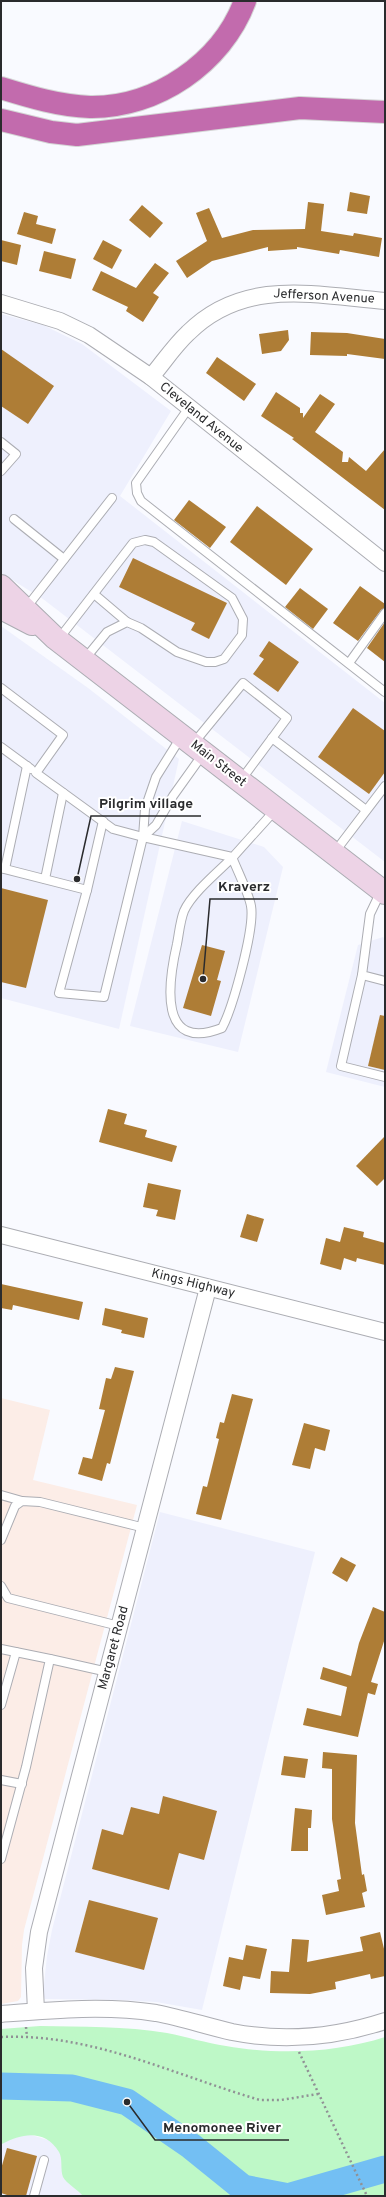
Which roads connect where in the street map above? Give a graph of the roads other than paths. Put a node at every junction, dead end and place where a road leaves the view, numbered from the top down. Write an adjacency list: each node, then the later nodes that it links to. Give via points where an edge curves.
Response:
1 (245, 1): 2 (highway, via 233,26 208,58 177,82 148,97 116,105 82,106 38,99)
2 (1, 88)
3 (385, 112): 4 (highway, via 300,108 77,135 51,132)
4 (1, 120)
5 (385, 301): 7 (street, Jefferson Avenue, via 278,293 235,301 187,333)
6 (1, 303): 7 (street, Cleveland Avenue, via 30,310 75,327)
7 (151, 377): 8 (street, Cleveland Avenue)
8 (188, 409): 14 (street, Cleveland Avenue); 22 (lane, via 136,483 141,502)
9 (1, 442): 10 (lane, via 16,454)
10 (1, 471)
11 (112, 498): 13 (lane)
12 (14, 519): 13 (lane)
13 (64, 559): 17 (lane)
14 (385, 562)
15 (1, 586): 17 (main road, Main Street)
16 (94, 594): 19 (lane); 19 (lane, via 133,543 144,540 154,542 232,598 243,619 243,627 242,635 224,659 211,662 198,661 177,652 141,628); 20 (lane)
17 (15, 611): 20 (main road, Main Street)
18 (385, 613): 22 (lane)
19 (127, 622): 21 (lane, via 107,632)
20 (55, 637): 21 (main road, Main Street)
21 (84, 660): 26 (main road, Main Street)
22 (349, 663): 24 (lane)
23 (1, 688): 29 (lane, via 63,735)
24 (385, 692)
25 (272, 738): 26 (lane, via 287,718 243,683); 30 (lane); 34 (lane)
26 (193, 744): 30 (main road, Main Street); 36 (lane, via 173,796 156,825); 36 (lane, via 156,777 144,809)
27 (1, 747): 28 (lane)
28 (26, 766): 29 (lane); 39 (lane)
29 (36, 773): 32 (lane)
30 (240, 781): 33 (main road, Main Street)
31 (385, 786): 34 (lane)
32 (63, 793): 35 (lane); 40 (lane)
33 (276, 809): 37 (main road, Main Street); 38 (lane)
34 (366, 810): 37 (lane)
35 (103, 821): 36 (lane, via 113,828); 41 (lane)
36 (143, 837): 38 (lane); 41 (lane, via 104,997 59,993)
37 (334, 854): 42 (main road, Main Street)
38 (232, 857): 38 (lane, via 205,883 184,911 170,971 170,1006 176,1023 193,1033 209,1033 222,1028 230,1012 252,921 251,905)
39 (3, 868): 40 (lane)
40 (45, 879): 41 (lane)
41 (87, 890)
42 (383, 892): 43 (lane, via 370,914)
43 (362, 975): 44 (lane); 45 (lane, via 341,1066)
44 (385, 981)
45 (385, 1077)
46 (1, 1235): 47 (street, Kings Highway)
47 (208, 1288): 48 (street, Kings Highway); 51 (street, Margaret Road)
48 (385, 1332)
49 (1, 1495): 50 (lane)
50 (22, 1501): 51 (lane, via 40,1502); 52 (lane, via 15,1506)
51 (145, 1528): 54 (street, Margaret Road)
52 (1, 1540)
53 (1, 1586): 54 (lane, via 8,1598)
54 (120, 1626): 58 (street, Margaret Road)
55 (1, 1648): 56 (lane)
56 (16, 1652): 57 (lane); 59 (lane)
57 (50, 1659): 58 (lane); 61 (lane)
58 (108, 1672): 63 (street, Margaret Road, via 39,1932 34,1968)
59 (1, 1705)
60 (1, 1780): 61 (lane)
61 (22, 1784): 62 (lane)
62 (1, 1859)
63 (36, 2011): 64 (street); 65 (street, via 118,2010 154,2013 233,2032 291,2037 344,2032)
64 (1, 2014)
65 (385, 2021)
66 (44, 2160): 67 (lane)
67 (34, 2196)

